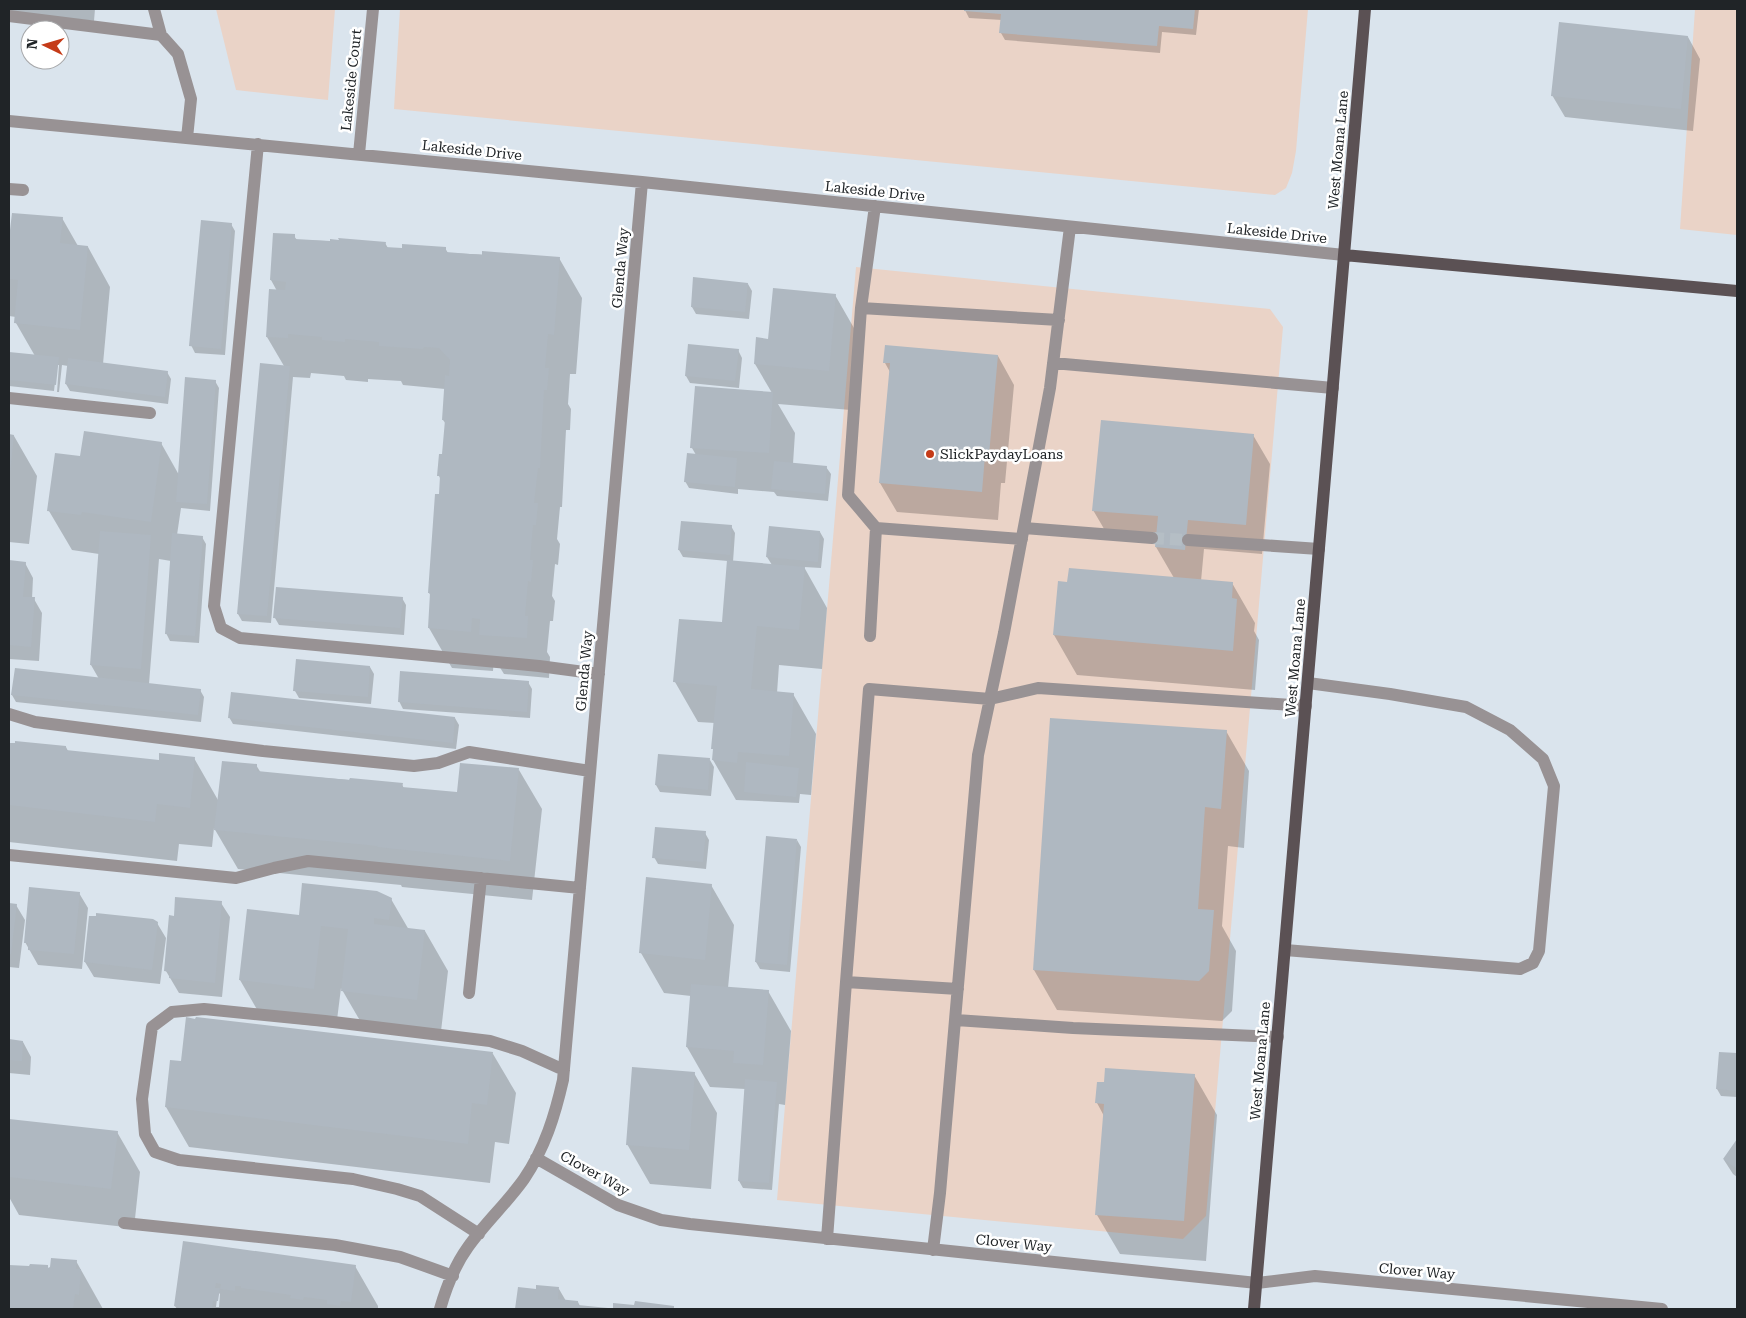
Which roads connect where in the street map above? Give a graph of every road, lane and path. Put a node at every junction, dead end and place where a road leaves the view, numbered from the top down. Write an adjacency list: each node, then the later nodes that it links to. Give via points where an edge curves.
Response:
1 (154, 9): 5 (street)
2 (373, 9): 9 (street, Lakeside Court)
3 (1365, 9): 15 (main road, West Moana Lane)
4 (9, 16): 5 (street)
5 (161, 35): 7 (street, via 178,54 191,99)
6 (9, 121): 7 (street, Lakeside Drive)
7 (187, 138): 8 (street, Lakeside Drive)
8 (258, 144): 9 (street, Lakeside Drive); 29 (street, via 214,606 221,628 240,638)
9 (359, 154): 10 (street, Lakeside Drive)
10 (642, 182): 13 (street, Lakeside Drive); 29 (street, Glenda Way)
11 (9, 189): 12 (street)
12 (22, 190)
13 (875, 206): 14 (street, Lakeside Drive); 17 (street)
14 (1070, 227): 15 (street, Lakeside Drive); 18 (street)
15 (1344, 255): 16 (main road, Lakeside Drive); 20 (main road, West Moana Lane)
16 (1737, 291)
17 (860, 308): 18 (street); 23 (street, via 848,495)
18 (1059, 320): 19 (street)
19 (1053, 364): 20 (street); 24 (street)
20 (1333, 388): 27 (main road, West Moana Lane)
21 (9, 398): 22 (street)
22 (150, 413)
23 (876, 528): 24 (street); 28 (street)
24 (1023, 533): 25 (street); 31 (street)
25 (1152, 538)
26 (1188, 540): 27 (street)
27 (1319, 549): 30 (main road, West Moana Lane)
28 (870, 636)
29 (599, 674): 34 (street, Glenda Way)
30 (1308, 684): 32 (main road, West Moana Lane); 38 (street, via 1466,707 1510,730 1542,759 1554,786 1540,951 1533,963 1520,969)
31 (990, 699): 32 (street, via 1038,688); 39 (street, via 869,689); 40 (street, via 978,755)
32 (1306, 706): 38 (main road, West Moana Lane)
33 (9, 714): 34 (street, via 34,722 414,766 438,763 469,752)
34 (590, 771): 37 (street, Glenda Way)
35 (9, 855): 36 (street, via 236,878 308,861)
36 (481, 878): 37 (street); 41 (street)
37 (580, 888): 44 (street, Glenda Way)
38 (1285, 950): 43 (main road, West Moana Lane)
39 (846, 982): 40 (street); 48 (street)
40 (958, 989): 42 (street)
41 (469, 993)
42 (956, 1020): 43 (street); 49 (street)
43 (1278, 1037): 51 (main road, West Moana Lane)
44 (564, 1070): 45 (street, Glenda Way, via 553,1120); 47 (street, via 490,1041 325,1021 204,1009 172,1012 152,1027 142,1099 145,1134 156,1152 179,1160 353,1179 397,1189 420,1196)
45 (536, 1158): 47 (street, via 524,1179); 48 (street, Clover Way, via 618,1205 661,1220)
46 (124, 1223): 50 (street, via 335,1246 400,1257)
47 (479, 1234): 50 (street, via 467,1248)
48 (827, 1239): 49 (street, Clover Way)
49 (933, 1250): 51 (street, Clover Way)
50 (452, 1276): 52 (street)
51 (1256, 1283): 53 (main road, West Moana Lane); 54 (street, Clover Way, via 1315,1276)
52 (440, 1309)
53 (1254, 1309)
54 (1662, 1309)

